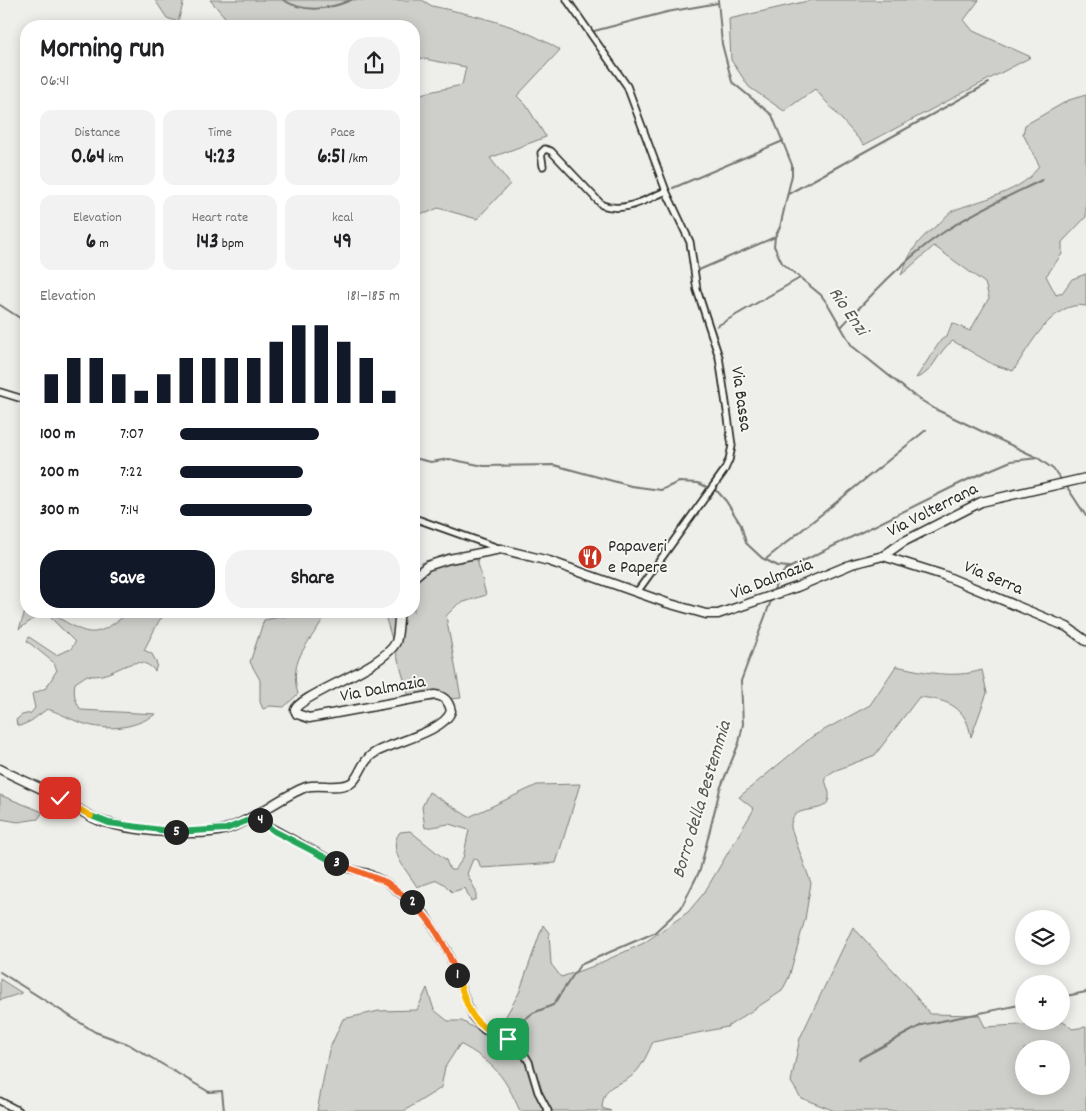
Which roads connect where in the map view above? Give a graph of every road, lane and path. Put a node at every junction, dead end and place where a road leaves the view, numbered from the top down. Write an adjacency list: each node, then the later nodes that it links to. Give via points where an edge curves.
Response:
1 (567, 0): 3 (street, Via Bassa, via 627,86)
2 (543, 166): 3 (street, via 541,153 545,149 551,151 602,205 612,208 623,209)
3 (666, 191): 11 (street, Via Bassa, via 690,242 697,290 719,357 732,446 729,460 716,483)
4 (0, 392): 5 (street)
5 (20, 398)
6 (1086, 478): 9 (main road, Via Volterrana, via 981,502 903,542)
7 (420, 520): 8 (street)
8 (501, 549): 10 (main road, Via Dalmazia, via 450,559 427,566); 11 (main road, Via Dalmazia, via 549,561)
9 (883, 556): 11 (main road, Via Dalmazia, via 852,564 730,612 706,614); 13 (main road, Via Serra, via 943,574 1059,623)
10 (420, 572)
11 (637, 592)
12 (399, 618): 15 (main road, Via Dalmazia, via 395,642 388,652 335,686 299,702 295,710 297,714 309,718 435,695 448,702 449,716 438,726 375,753 364,761 356,779 350,784 306,787)
13 (1086, 642)
14 (0, 769): 15 (main road, Via Dalmazia, via 95,819 109,823 164,832 204,832 226,829)
15 (254, 818): 18 (street, via 346,868 368,873 386,882 425,914 447,950 473,1018 484,1030 508,1039 529,1062)
16 (0, 1101): 17 (street)
17 (19, 1111)
18 (548, 1111)

